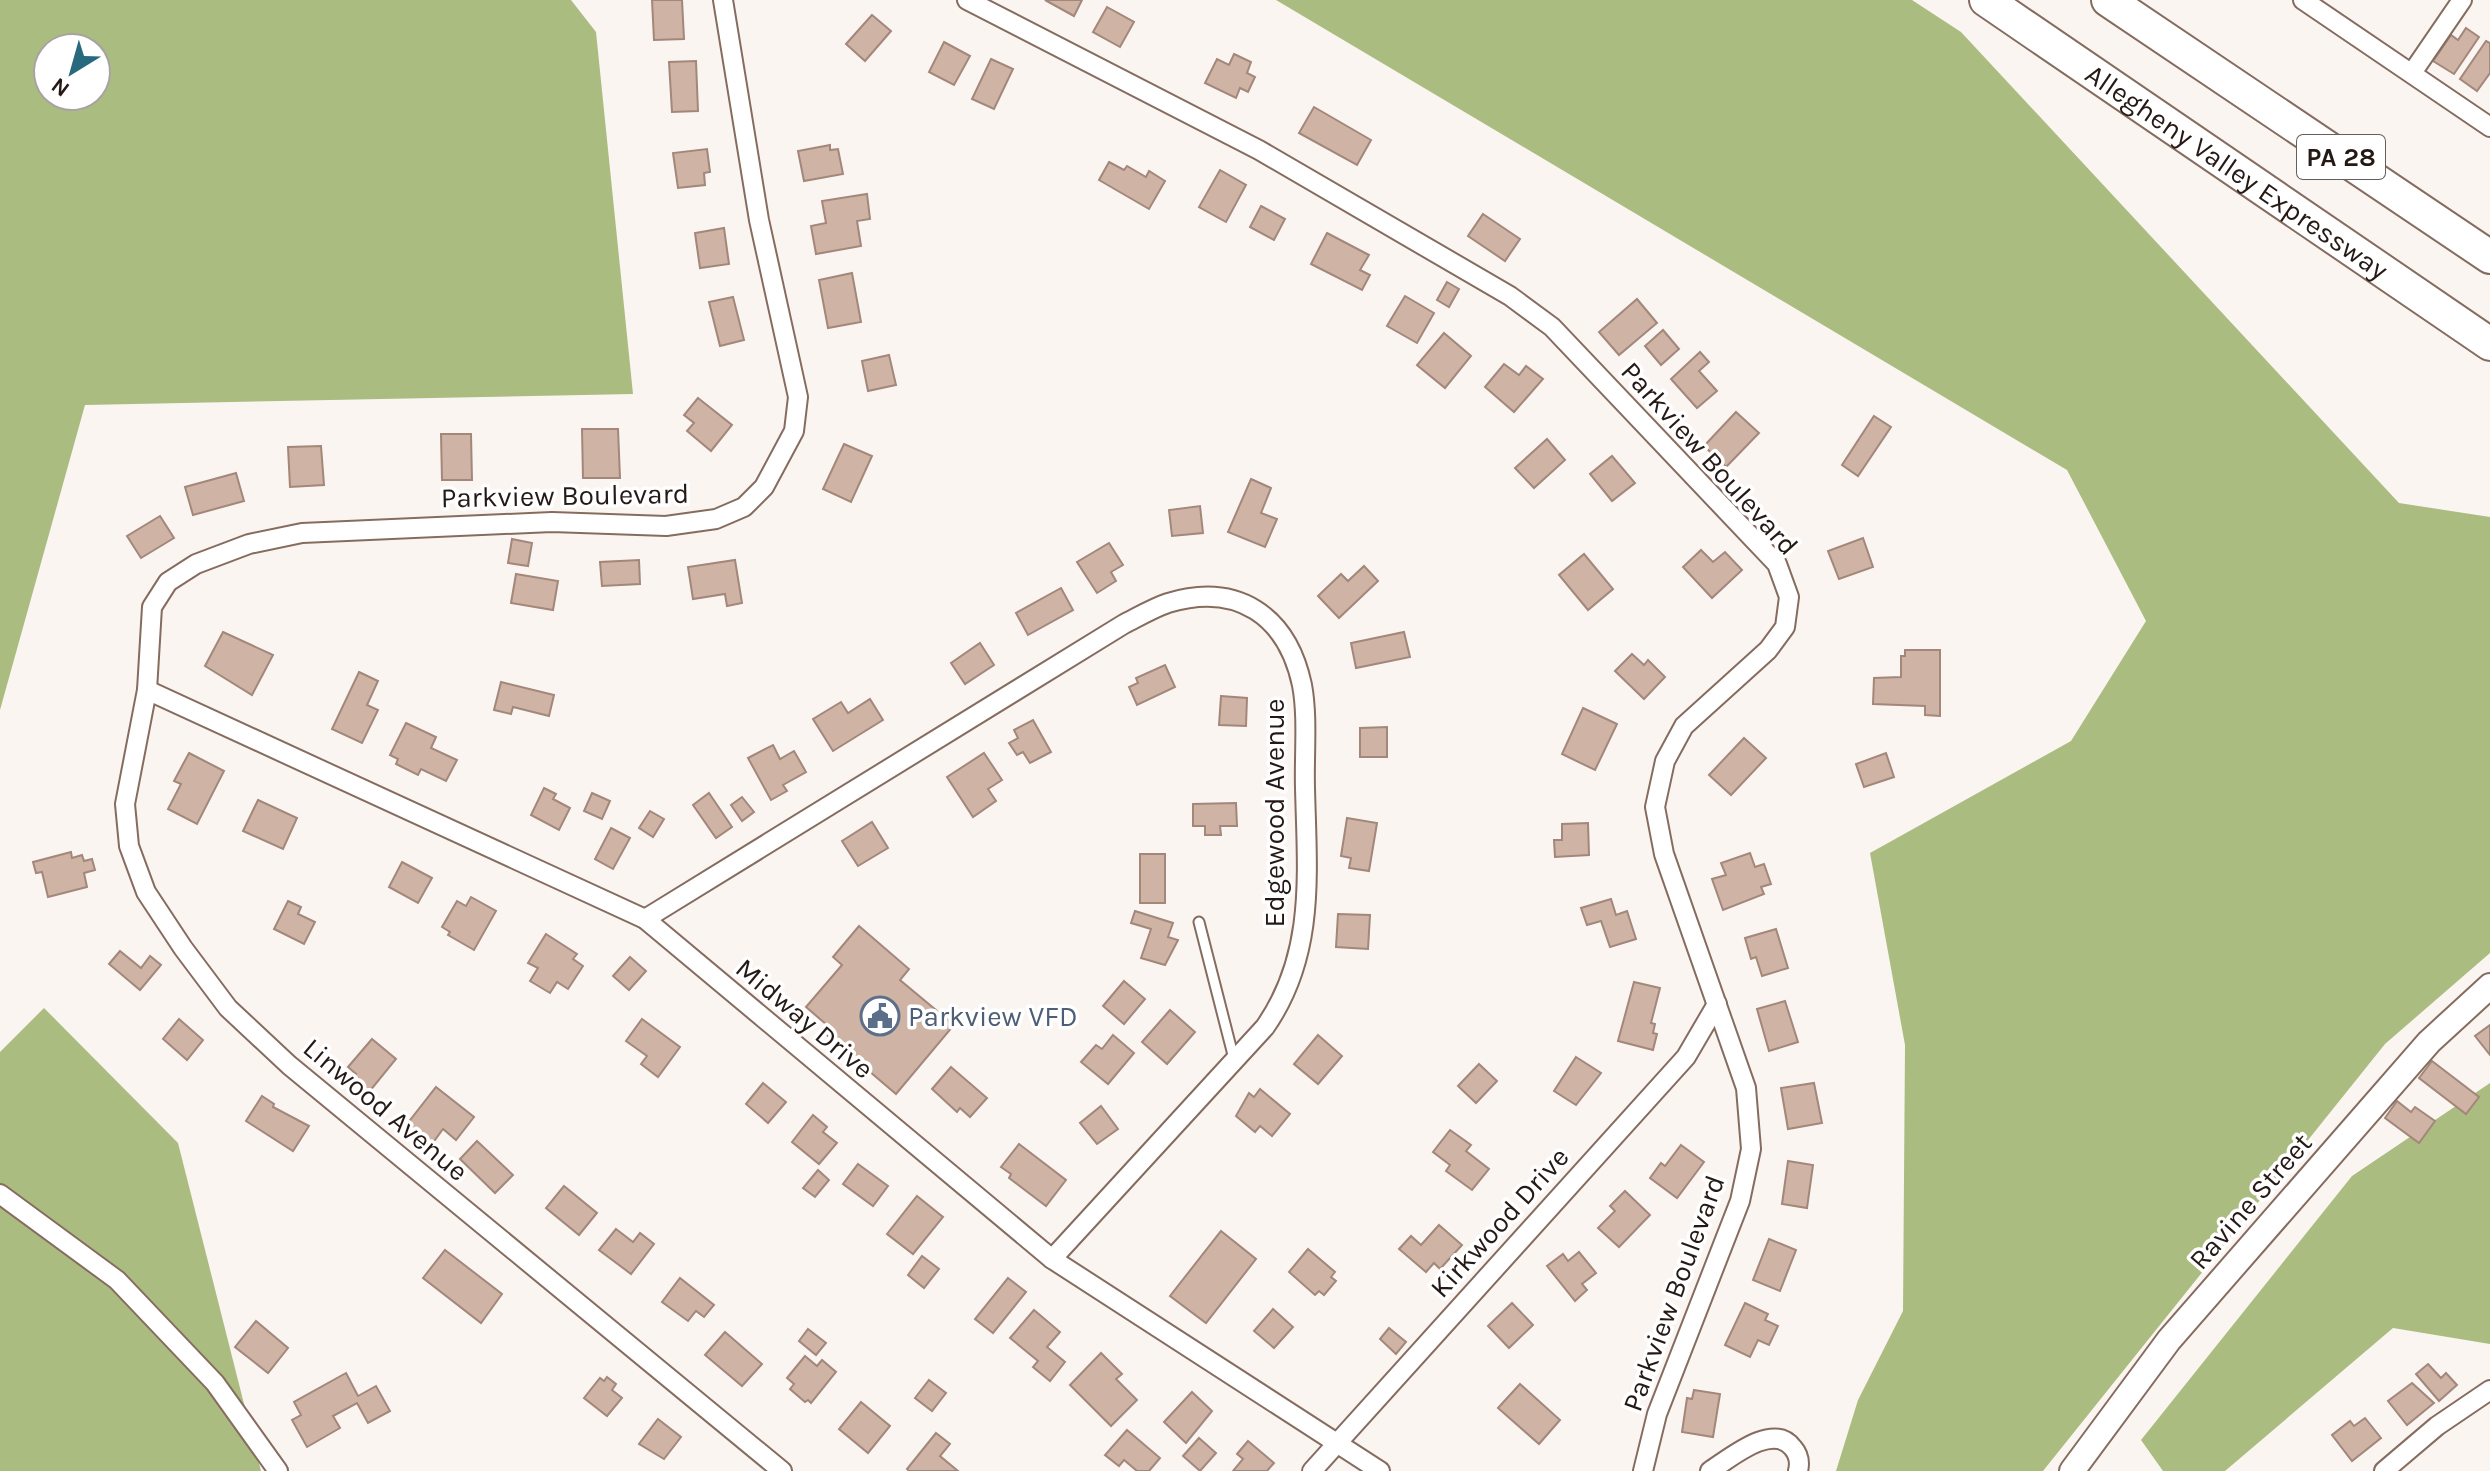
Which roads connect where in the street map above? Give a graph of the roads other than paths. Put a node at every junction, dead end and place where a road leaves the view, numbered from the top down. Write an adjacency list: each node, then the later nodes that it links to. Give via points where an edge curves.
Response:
1 (723, 0): 11 (street, Parkview Boulevard, via 759,220 798,397 794,431 764,487 744,507 716,519 666,526 420,525 302,533 249,544 196,564 168,582 152,607)
2 (967, 0): 15 (street, Parkview Boulevard, via 1259,150 1510,296 1552,327 1777,564 1789,597 1785,627 1768,650 1684,726 1665,761 1655,807 1664,854)
3 (1986, 0): 10 (highway, Allegheny Valley Expressway / PA 28)
4 (2108, 0): 9 (highway, PA 28)
5 (2303, 0): 7 (street)
6 (2462, 0): 7 (street)
7 (2412, 73): 8 (street)
8 (2490, 127)
9 (2490, 257)
10 (2490, 344)
11 (147, 690): 12 (street, Midway Drive); 22 (street, Linwood Avenue, via 125,804 129,846 146,892 228,1008 289,1065)
12 (645, 919): 16 (street, Edgewood Avenue, via 1124,624 1167,603 1206,596 1236,599 1266,617 1289,643 1302,687 1306,855 1299,958 1285,999); 18 (street, Midway Drive)
13 (1199, 922): 16 (lane)
14 (2490, 986): 28 (street, Ravine Street, via 2429,1042 2169,1340)
15 (1717, 1004): 20 (street, Kirkwood Drive, via 1686,1057); 25 (street, Parkview Boulevard, via 1746,1088 1751,1149 1740,1201 1657,1414)
16 (1234, 1062): 18 (street, Edgewood Avenue)
17 (0, 1194): 21 (street, via 117,1280 215,1383)
18 (1052, 1259): 20 (street, Midway Drive)
19 (2490, 1390): 29 (street)
20 (1336, 1443): 23 (street, Kirkwood Drive); 24 (street, Midway Drive)
21 (278, 1471)
22 (782, 1471)
23 (1312, 1471)
24 (1380, 1471)
25 (1643, 1471)
26 (1710, 1471): 27 (street, via 1761,1440 1778,1438 1792,1445)
27 (1798, 1471)
28 (2072, 1471)
29 (2384, 1471)

